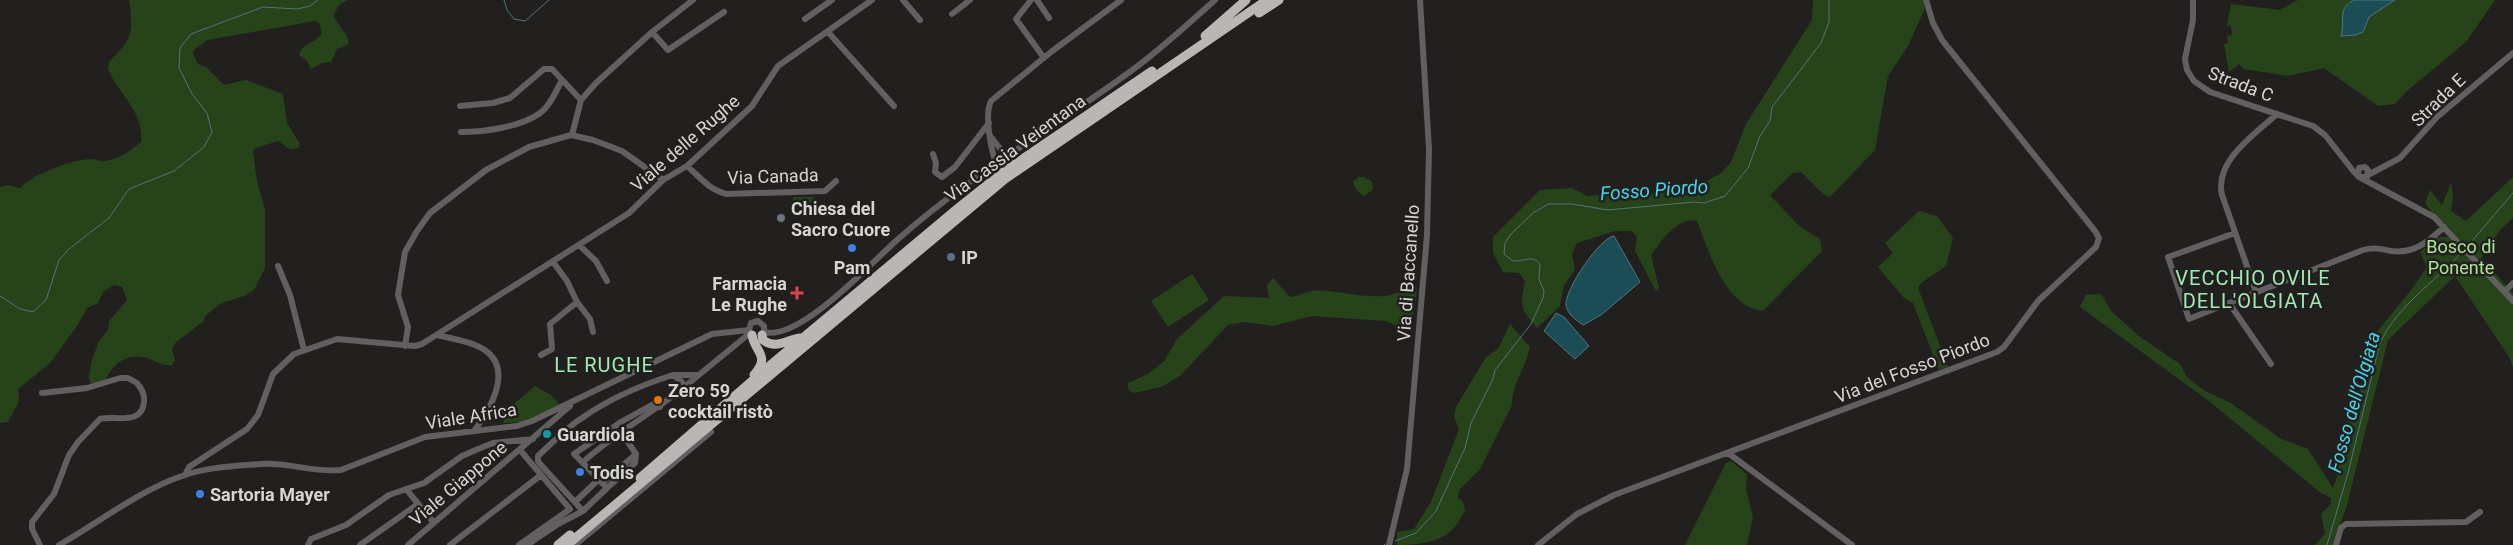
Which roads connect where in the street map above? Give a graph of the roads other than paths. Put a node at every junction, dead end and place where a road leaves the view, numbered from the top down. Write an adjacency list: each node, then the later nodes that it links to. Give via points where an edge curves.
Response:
1 (693, 0): 22 (street)
2 (832, 0): 20 (street)
3 (872, 0): 23 (street, Viale delle Rughe)
4 (903, 0): 21 (street)
5 (970, 0): 18 (street)
6 (1031, 0): 27 (street, via 1016,19)
7 (1036, 0): 19 (street)
8 (1121, 0): 27 (street)
9 (1215, 0): 38 (street, Viale Africa, via 1132,70)
10 (1246, 0): 24 (highway)
11 (1258, 0): 24 (highway, Via Cassia Veientana)
12 (1267, 0): 24 (highway, Via Cassia Veientana)
13 (1279, 0): 24 (highway, via 1228,33)
14 (1420, 0): 102 (street, Via di Baccanello, via 1429,148 1427,235 1407,469)
15 (1926, 0): 80 (street, Via del Fosso Piordo, via 1945,44 2095,231 2098,242 2043,295 2000,350)
16 (2193, 0): 32 (street, Strada C, via 2193,20 2185,56 2192,78 2210,92)
17 (724, 12): 22 (street, via 668,50)
18 (952, 14)
19 (1049, 18)
20 (805, 19)
21 (920, 20)
22 (652, 32): 29 (street)
23 (828, 32): 31 (street); 41 (street, Viale delle Rughe, via 778,66 752,106)
24 (1207, 39): 25 (highway, Via Cassia Veientana)
25 (1189, 50): 62 (highway, Via Cassia Veientana, via 1002,174); 67 (highway, Via Cassia Veientana, via 1005,179)
26 (2513, 52): 43 (street, Strada E, via 2437,117 2407,152)
27 (1044, 58): 33 (street, via 991,101)
28 (562, 80): 29 (street); 30 (street, via 552,69 544,69 510,98); 34 (street, via 546,107 534,116 488,132)
29 (581, 100): 35 (street)
30 (460, 106)
31 (894, 106)
32 (2277, 114): 39 (street, Strada C, via 2318,130); 48 (street, via 2246,143 2222,174 2222,195)
33 (989, 123): 36 (street); 37 (street, via 955,167 942,177 935,172)
34 (461, 132)
35 (572, 135): 45 (street, via 622,151); 63 (street, via 550,139 511,155 430,213 406,252 399,280 398,294 408,327)
36 (990, 136): 38 (street); 40 (street)
37 (933, 154)
38 (1006, 156): 40 (street, Viale Africa)
39 (2344, 160): 42 (street, Strada C); 44 (street, Strada C)
40 (996, 164): 60 (street, Viale Africa, via 928,214 800,325 772,334)
41 (687, 166): 45 (street, Viale delle Rughe); 46 (street, Via Canada, via 716,192 727,194 825,191)
42 (2364, 167): 43 (street); 44 (street); 44 (street, via 2358,169)
43 (2383, 168): 44 (street, Strada E)
44 (2363, 176): 47 (street, Strada C, via 2372,185 2425,211)
45 (663, 180): 49 (street, Viale delle Rughe, via 624,216)
46 (836, 181)
47 (2444, 226): 54 (street, Strada C); 55 (street, via 2424,244 2410,251 2365,249)
48 (2235, 233): 55 (street); 58 (street, via 2168,257 2189,319)
49 (579, 245): 50 (street, Viale delle Rughe); 52 (street, via 596,261)
50 (553, 262): 56 (street); 61 (street, Viale delle Rughe)
51 (278, 266): 64 (street, via 290,295)
52 (607, 281)
53 (2513, 283): 54 (street)
54 (2505, 291): 57 (street, Strada C)
55 (2256, 292): 58 (street)
56 (577, 302): 59 (street, via 590,319); 65 (street, via 550,324 552,349)
57 (2513, 302)
58 (2229, 303): 66 (street)
59 (593, 332)
60 (755, 333): 62 (highway, via 768,344 778,345); 69 (street); 70 (highway, via 761,364); 73 (street, Viale Africa, via 712,334)
61 (437, 335): 63 (street, Viale delle Rughe, via 422,344); 75 (street, via 476,345 494,361 498,388 489,411)
62 (803, 337): 70 (highway, Via Cassia Veientana)
63 (405, 346): 64 (street, Viale delle Rughe, via 337,339)
64 (304, 350): 82 (street, Viale delle Rughe, via 286,360 273,374 258,415 247,429 189,467)
65 (541, 355)
66 (2271, 364)
67 (772, 374): 77 (highway, via 765,386); 100 (highway)
68 (673, 375): 69 (street); 71 (street, via 682,382); 86 (street, via 616,398 581,418 538,456 541,465)
69 (700, 375): 71 (street)
70 (745, 387): 99 (highway)
71 (683, 388): 74 (street)
72 (42, 394): 92 (street, via 87,388 124,378 137,383 145,400 142,410 135,416 100,419 78,442 63,466 54,494 32,522)
73 (572, 404): 75 (street, Viale Africa, via 517,426); 78 (street, Viale Giappone)
74 (660, 407): 76 (street); 81 (street, via 657,402 574,454)
75 (474, 432): 82 (street, Viale Africa, via 425,437 329,472 263,464)
76 (621, 432): 81 (street); 84 (street, via 636,454 635,463)
77 (711, 432): 101 (street)
78 (533, 440): 79 (street, Viale Giappone); 85 (street, via 493,443 462,456 424,483)
79 (520, 450): 83 (street); 90 (street, Viale Giappone)
80 (1728, 453): 103 (street, Via del Fosso Piordo, via 1592,506); 104 (street)
81 (583, 462): 84 (street)
82 (185, 475): 93 (street, Viale delle Rughe, via 161,485)
83 (541, 475): 96 (street); 97 (street, via 570,509)
84 (602, 483): 86 (street); 88 (street)
85 (406, 489): 87 (street); 94 (street, via 383,498 346,525 314,537)
86 (575, 502): 88 (street)
87 (418, 504): 90 (street); 95 (street)
88 (583, 511): 98 (street)
89 (2480, 512): 105 (street, via 2466,522 2346,524)
90 (434, 523): 91 (street, Viale Giappone)
91 (410, 544)
92 (40, 545)
93 (59, 545)
94 (308, 545)
95 (360, 545)
96 (450, 545)
97 (519, 545)
98 (527, 545)
99 (558, 545)
100 (567, 545)
101 (575, 545)
102 (1389, 545)
103 (1538, 545)
104 (1852, 545)
105 (2336, 545)

